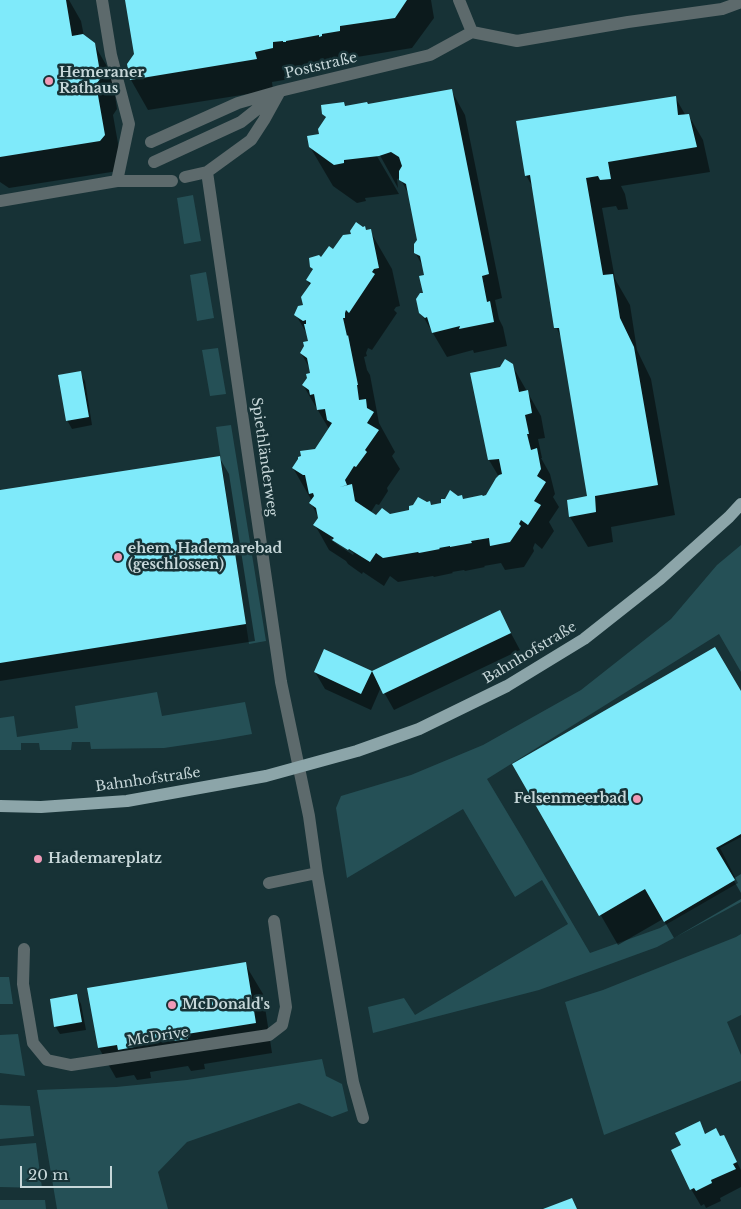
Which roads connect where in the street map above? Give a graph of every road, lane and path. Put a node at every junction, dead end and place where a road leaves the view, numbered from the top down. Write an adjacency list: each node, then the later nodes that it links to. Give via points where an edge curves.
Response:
1 (102, 0): 10 (street, via 111,55 129,124)
2 (459, 0): 4 (street)
3 (741, 2): 4 (street, via 722,9 517,41)
4 (472, 32): 5 (street, Poststraße, via 430,55)
5 (280, 91): 6 (street, via 238,102); 7 (street, via 241,122); 8 (street, Poststraße, via 250,140)
6 (152, 142)
7 (154, 162)
8 (207, 172): 9 (street); 15 (street, Spiethländerweg, via 281,682)
9 (185, 177)
10 (116, 181): 11 (street); 12 (street)
11 (172, 181)
12 (0, 201)
13 (741, 504): 14 (main road, Bahnhofstraße)
14 (735, 515): 15 (main road, Bahnhofstraße, via 584,638 507,686 419,728 358,751)
15 (299, 768): 16 (main road, Bahnhofstraße, via 127,801 40,807); 17 (street)
16 (0, 806)
17 (317, 873): 18 (street); 21 (street, via 353,1082)
18 (269, 883)
19 (274, 921): 20 (street, McDrive, via 286,1007 282,1025 269,1035 71,1066 47,1060 33,1043 23,984)
20 (24, 949)
21 (363, 1118)

